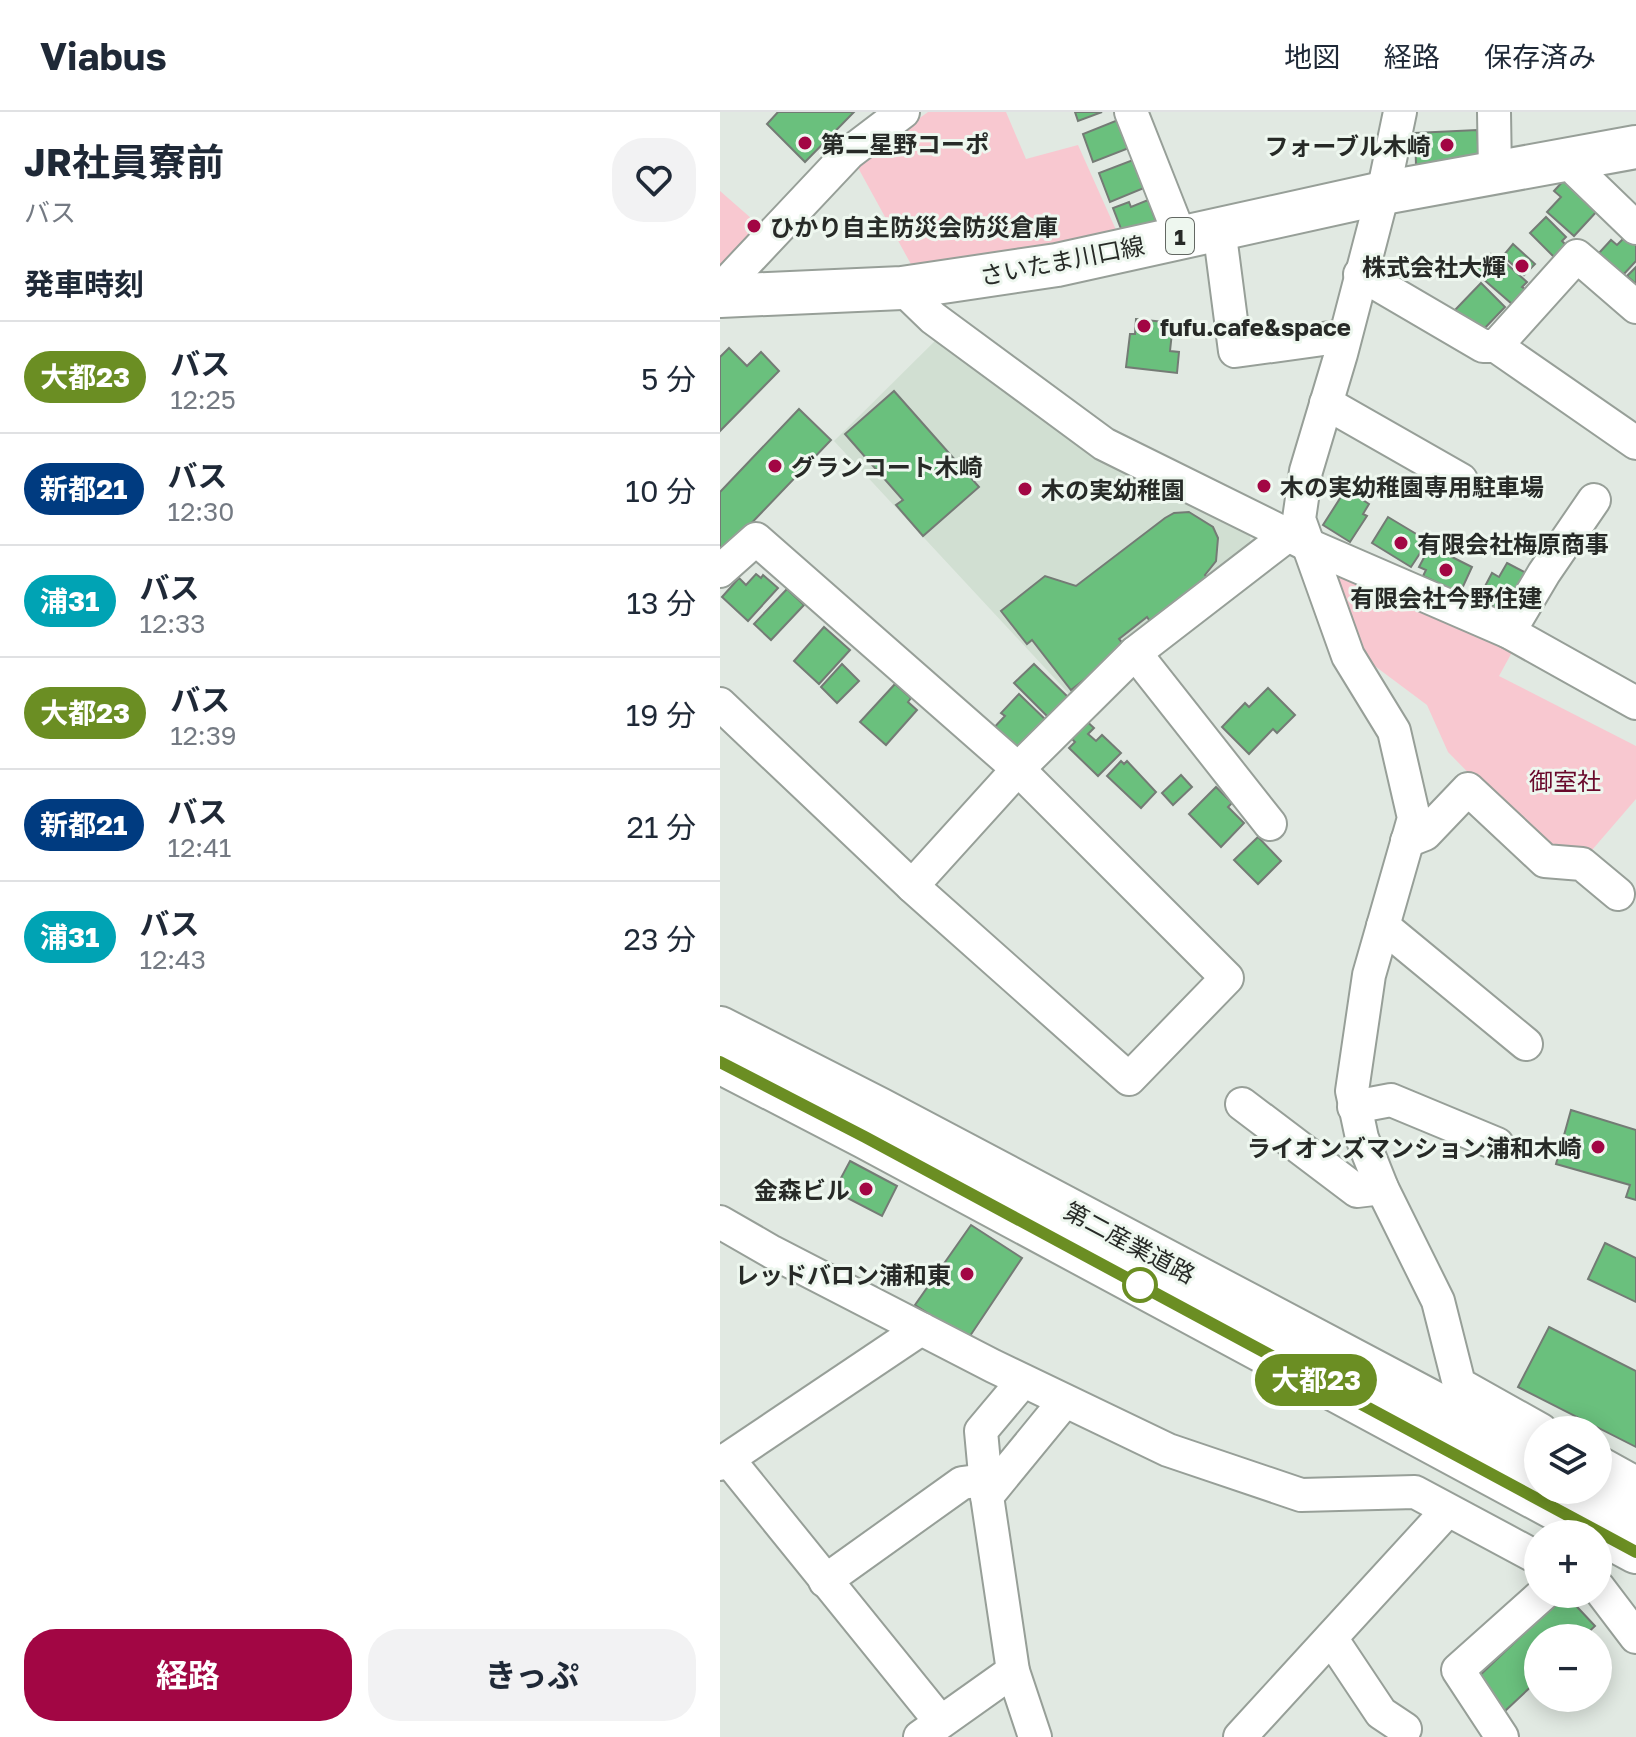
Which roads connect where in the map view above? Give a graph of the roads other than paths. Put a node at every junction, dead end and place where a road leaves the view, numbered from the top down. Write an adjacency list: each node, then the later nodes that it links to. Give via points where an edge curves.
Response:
1 (903, 112): 13 (street, via 849,153)
2 (1131, 112): 10 (street)
3 (1400, 112): 8 (street)
4 (1494, 112): 7 (street)
5 (1636, 147): 6 (main road, さいたま川口線 / 1)
6 (1573, 159): 7 (main road, さいたま川口線 / 1); 9 (street, via 1577,171)
7 (1495, 173): 8 (main road, さいたま川口線 / 1)
8 (1383, 193): 10 (main road, さいたま川口線 / 1); 11 (street)
9 (1636, 228)
10 (1200, 232): 12 (main road, さいたま川口線 / 1, via 1057,265); 16 (street, via 1235,351)
11 (1360, 274): 16 (street); 17 (street, via 1483,346)
12 (902, 288): 14 (main road, さいたま川口線 / 1); 22 (street, via 933,318 1104,444)
13 (720, 290)
14 (720, 296)
15 (1636, 307): 17 (street, via 1577,256)
16 (1345, 336): 18 (street)
17 (1496, 346): 19 (street)
18 (1326, 403): 20 (street); 22 (street, via 1306,471)
19 (1636, 443)
20 (1461, 480)
21 (1594, 500): 24 (street)
22 (1297, 540): 24 (street); 25 (street); 30 (street, via 1348,656 1394,731 1414,818)
23 (720, 571): 28 (street, via 756,539)
24 (1509, 632): 26 (street)
25 (1135, 653): 28 (street); 29 (street)
26 (1636, 703)
27 (720, 704): 31 (street)
28 (1018, 769): 31 (street); 31 (street, via 1227,978 1129,1079)
29 (1270, 824)
30 (1407, 841): 32 (street, via 1425,834 1468,789 1545,861 1582,864); 33 (street)
31 (912, 886)
32 (1618, 894)
33 (1383, 926): 35 (street); 38 (street, via 1369,975)
34 (720, 1028): 46 (main road, 第二産業道路)
35 (1526, 1044)
36 (720, 1062): 53 (main road, 第二産業道路)
37 (1242, 1104): 40 (street, via 1357,1191)
38 (1354, 1107): 39 (street, via 1391,1100); 40 (street)
39 (1497, 1144)
40 (1382, 1188): 45 (street, via 1438,1301 1459,1384)
41 (720, 1222): 42 (street)
42 (921, 1329): 43 (street); 47 (street)
43 (1023, 1381): 44 (street); 50 (street, via 981,1431)
44 (1064, 1402): 50 (street); 52 (street, via 1168,1450 1301,1495 1415,1492)
45 (1524, 1420)
46 (1524, 1451)
47 (724, 1461): 55 (street)
48 (1612, 1470): 49 (street)
49 (1636, 1483)
50 (986, 1488): 55 (street, via 962,1483); 60 (street)
51 (1604, 1504): 53 (main road, 第二産業道路)
52 (1447, 1511): 54 (street); 59 (street)
53 (1620, 1541)
54 (1524, 1551)
55 (825, 1581): 61 (street)
56 (1612, 1605): 58 (street)
57 (1527, 1608): 65 (street, via 1458,1670)
58 (1636, 1637)
59 (1331, 1638): 62 (street, via 1381,1713); 64 (street)
60 (1013, 1671): 61 (street); 63 (street)
61 (930, 1729)
62 (1405, 1729)
63 (1035, 1737)
64 (1240, 1737)
65 (1502, 1737)

